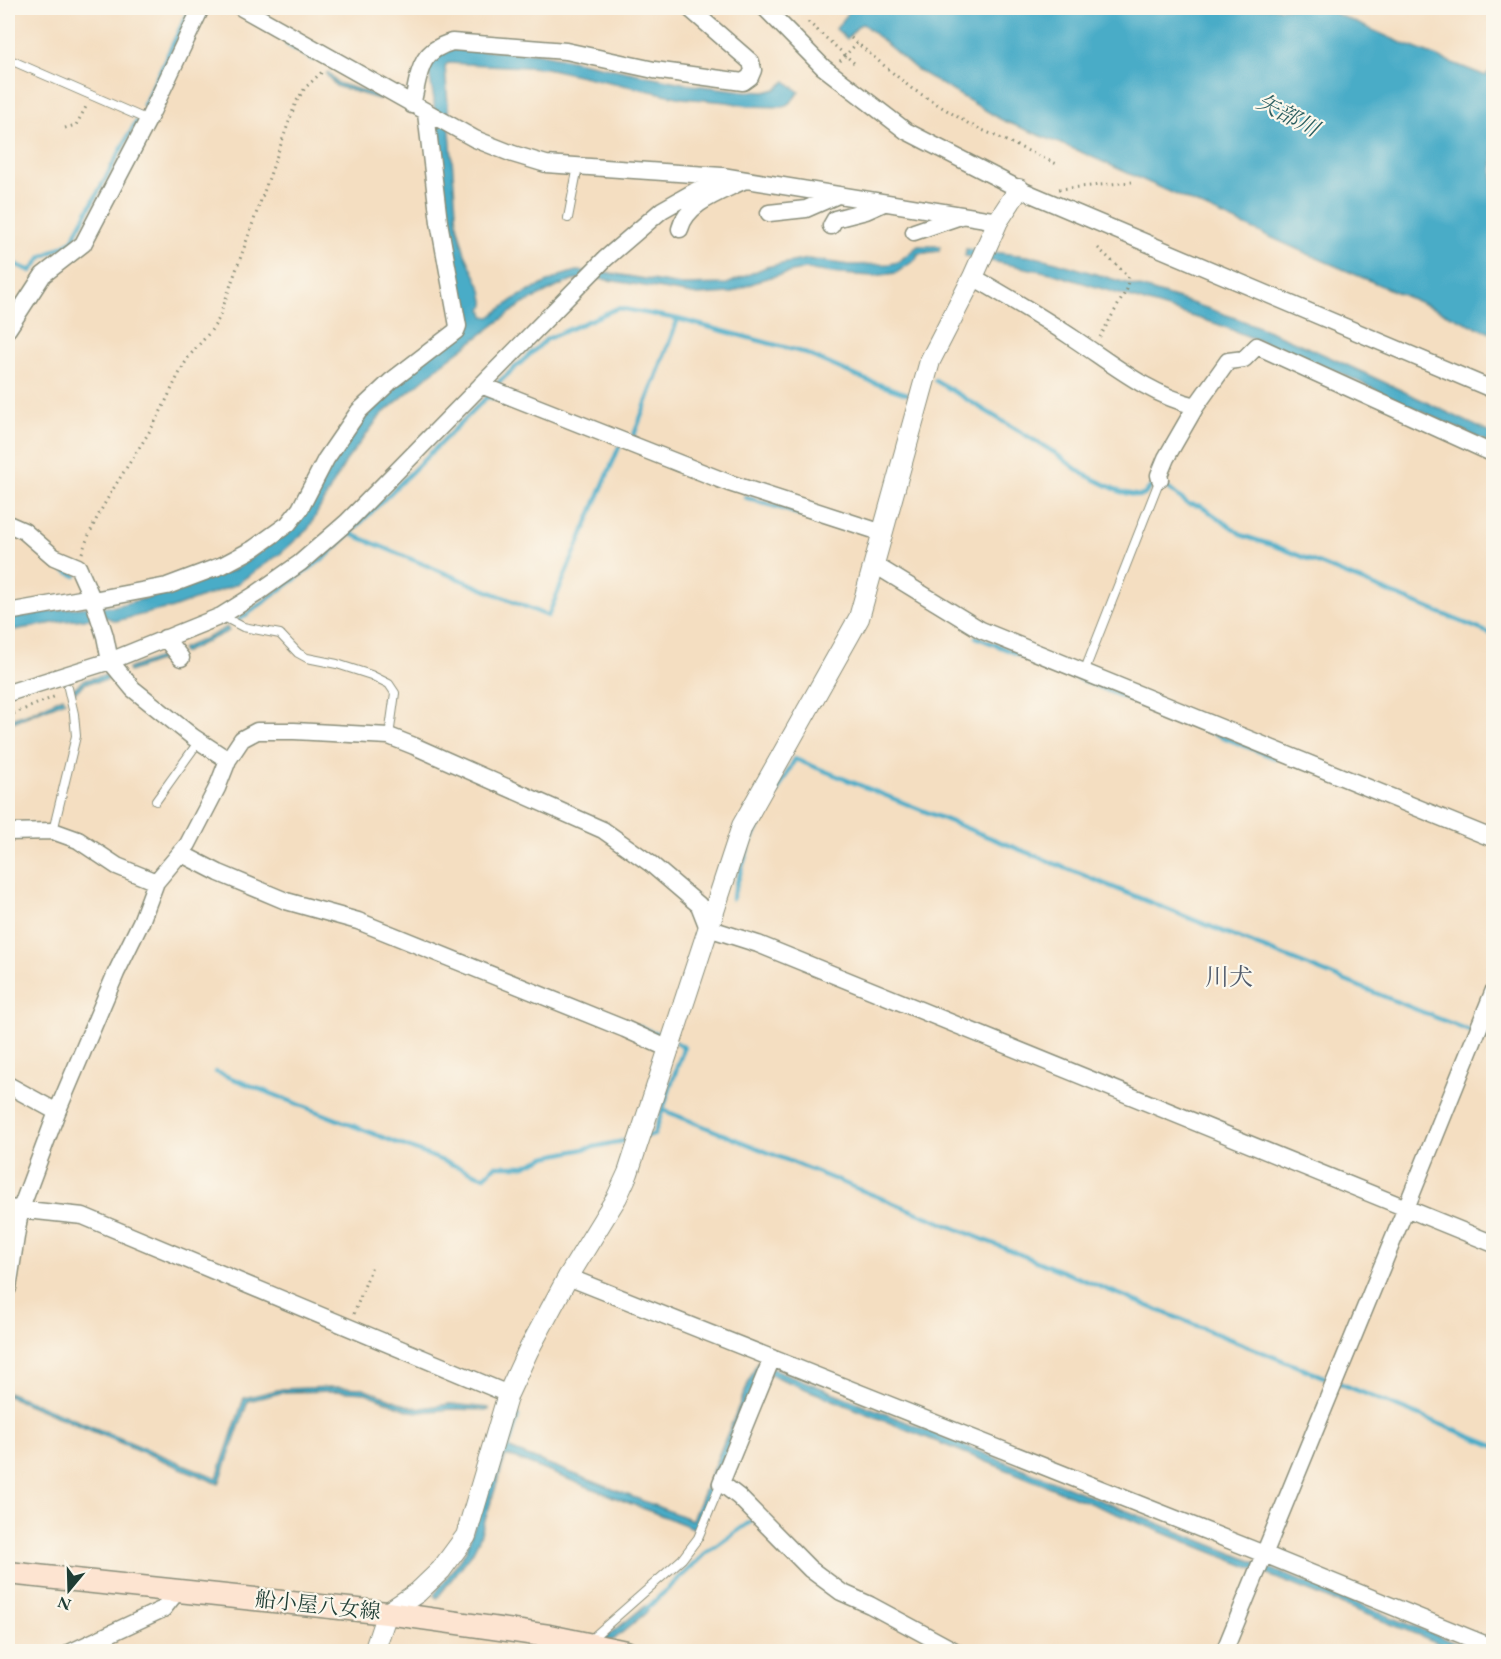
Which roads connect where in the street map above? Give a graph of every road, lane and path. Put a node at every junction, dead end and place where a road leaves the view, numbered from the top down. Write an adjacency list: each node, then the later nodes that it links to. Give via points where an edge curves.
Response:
1 (201, 8): 15 (street)
2 (242, 8): 10 (street)
3 (689, 8): 14 (street, via 751,62 750,77 743,82 654,70 566,51 452,42 428,53)
4 (765, 8): 12 (street)
5 (808, 22): 8 (path)
6 (851, 38): 7 (path)
7 (857, 43): 8 (path); 17 (path, via 911,88 969,124)
8 (845, 55): 11 (path); 12 (path)
9 (8, 59): 13 (lane)
10 (334, 61): 14 (street); 44 (path, via 296,102 219,318 189,357 155,422 100,511)
11 (854, 63)
12 (830, 72): 22 (street, via 906,131)
13 (91, 96): 15 (lane); 16 (path, via 82,118)
14 (419, 109): 18 (street, via 513,154 546,164); 45 (street, via 459,326 456,331 359,411 288,524 223,565 167,586)
15 (148, 120): 34 (street, via 83,244 43,274)
16 (65, 128)
17 (1059, 165)
18 (578, 166): 19 (street); 27 (lane)
19 (722, 176): 20 (street); 36 (street, via 662,210 596,268)
20 (745, 180): 23 (street); 30 (street, via 690,209)
21 (1132, 182): 22 (path)
22 (1022, 190): 28 (street); 37 (street)
23 (838, 195): 24 (street); 25 (street, via 806,209)
24 (885, 202): 26 (street); 29 (street, via 835,219)
25 (769, 213)
26 (964, 215): 28 (street); 31 (street)
27 (568, 218)
28 (998, 220): 33 (street)
29 (831, 226)
30 (680, 229)
31 (914, 232)
32 (1098, 248): 35 (path, via 1128,276 1127,290)
33 (973, 277): 35 (street, via 1029,308); 42 (street, via 930,361)
34 (8, 329)
35 (1092, 351): 38 (street, via 1139,384)
36 (481, 385): 42 (street, via 729,483); 47 (street, via 346,522 300,562)
37 (1494, 390)
38 (1196, 406): 39 (street, via 1228,361 1244,360 1257,346); 40 (street, via 1166,458)
39 (1494, 454)
40 (1160, 479): 51 (lane)
41 (8, 524): 44 (street, via 24,531 54,557)
42 (883, 533): 43 (street)
43 (875, 565): 51 (street, via 981,630); 63 (street, via 859,618 742,826)
44 (78, 567): 45 (street)
45 (93, 600): 46 (street); 50 (street)
46 (8, 612)
47 (221, 616): 48 (street); 54 (lane, via 243,627 280,634 307,658 337,664 389,684 395,693)
48 (165, 638): 49 (street); 50 (street)
49 (181, 658)
50 (110, 660): 53 (street); 55 (street, via 133,689)
51 (1083, 672): 60 (street)
52 (68, 688): 58 (lane, via 76,736)
53 (8, 693)
54 (389, 736): 56 (street, via 257,731 242,739); 63 (street, via 603,830 699,905)
55 (199, 741): 56 (street); 57 (lane)
56 (228, 760): 61 (street, via 217,788)
57 (156, 801)
58 (52, 831): 59 (street); 62 (street, via 78,840 117,866)
59 (8, 832)
60 (1494, 839)
61 (180, 853): 62 (street); 65 (street, via 286,902 358,921)
62 (156, 882): 67 (street)
63 (708, 928): 65 (street); 68 (street, via 758,944)
64 (1494, 990): 68 (street)
65 (669, 1048): 72 (street, via 621,1189)
66 (8, 1085): 67 (street)
67 (57, 1112): 69 (street)
68 (1406, 1208): 70 (street); 78 (street)
69 (14, 1210): 73 (street); 74 (street, via 83,1216)
70 (1494, 1244)
71 (372, 1266): 74 (path)
72 (568, 1277): 75 (street); 76 (street)
73 (8, 1288)
74 (349, 1327): 76 (street)
75 (769, 1365): 77 (street); 78 (street)
76 (508, 1394): 81 (street, via 466,1536 441,1570 417,1593)
77 (721, 1483): 83 (lane, via 698,1538 682,1559); 88 (street, via 810,1569 840,1592)
78 (1260, 1563): 84 (street); 89 (street)
79 (8, 1572): 80 (main road, 船小屋八女線)
80 (178, 1590): 81 (main road, 船小屋八女線); 85 (street, via 163,1609)
81 (387, 1613): 82 (main road, 船小屋八女線); 86 (street)
82 (551, 1644): 83 (main road, 船小屋八女線)
83 (585, 1644): 87 (main road, 船小屋八女線)
84 (1494, 1648)
85 (71, 1652)
86 (374, 1652)
87 (626, 1652)
88 (957, 1652)
89 (1224, 1652)

